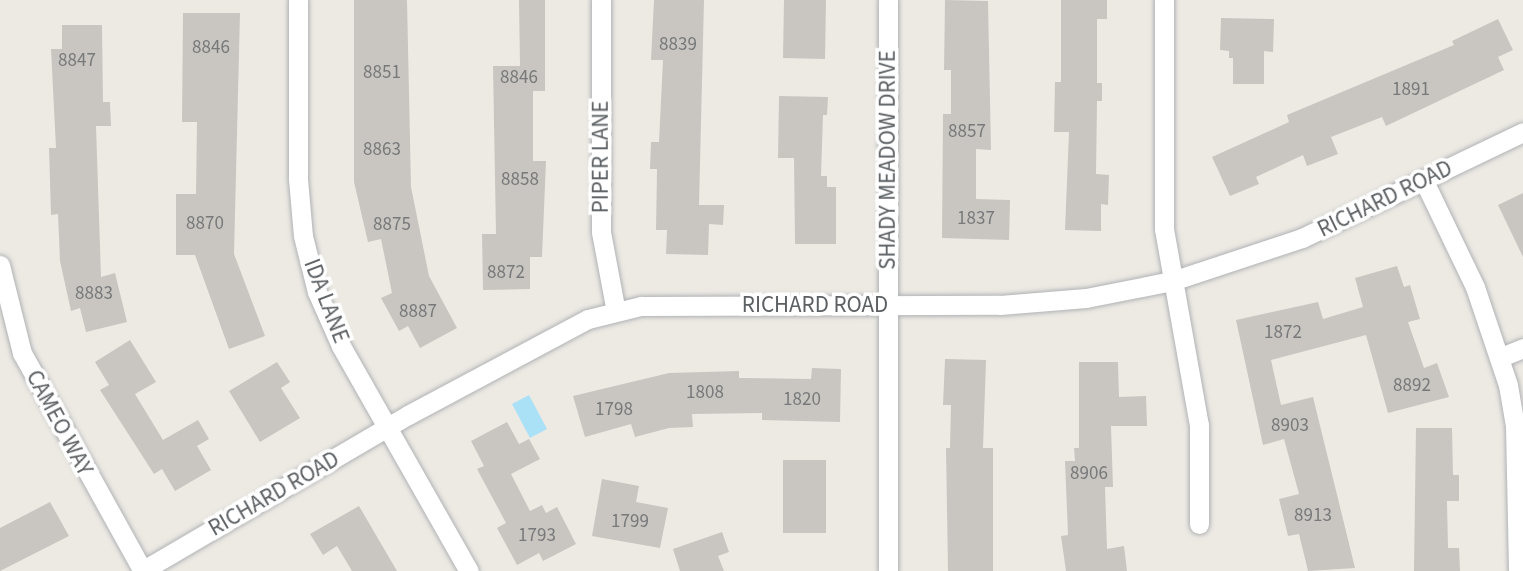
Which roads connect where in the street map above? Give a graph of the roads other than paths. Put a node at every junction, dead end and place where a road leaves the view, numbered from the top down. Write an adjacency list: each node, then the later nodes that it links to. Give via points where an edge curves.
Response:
1 (298, 0): 13 (street, IDA LANE, via 303,236 322,303)
2 (601, 0): 10 (street, PIPER LANE, via 601,232)
3 (888, 0): 9 (street, SHADY MEADOW DRIVE)
4 (1164, 0): 8 (street, via 1164,229)
5 (1523, 132): 6 (street, RICHARD ROAD)
6 (1424, 181): 8 (street, RICHARD ROAD, via 1302,238); 12 (street, via 1475,287)
7 (0, 265): 15 (street, CAMEO WAY, via 22,353)
8 (1172, 281): 9 (street, RICHARD ROAD, via 1086,298 1000,305); 14 (street, via 1199,425)
9 (888, 306): 10 (street, RICHARD ROAD, via 676,305); 17 (street, SHADY MEADOW DRIVE)
10 (615, 312): 13 (street, RICHARD ROAD, via 562,330)
11 (1523, 348): 12 (street)
12 (1501, 357): 18 (street, via 1515,426)
13 (387, 427): 15 (street, RICHARD ROAD); 16 (street, IDA LANE)
14 (1199, 524)
15 (143, 571)
16 (469, 571)
17 (888, 571)
18 (1518, 571)

